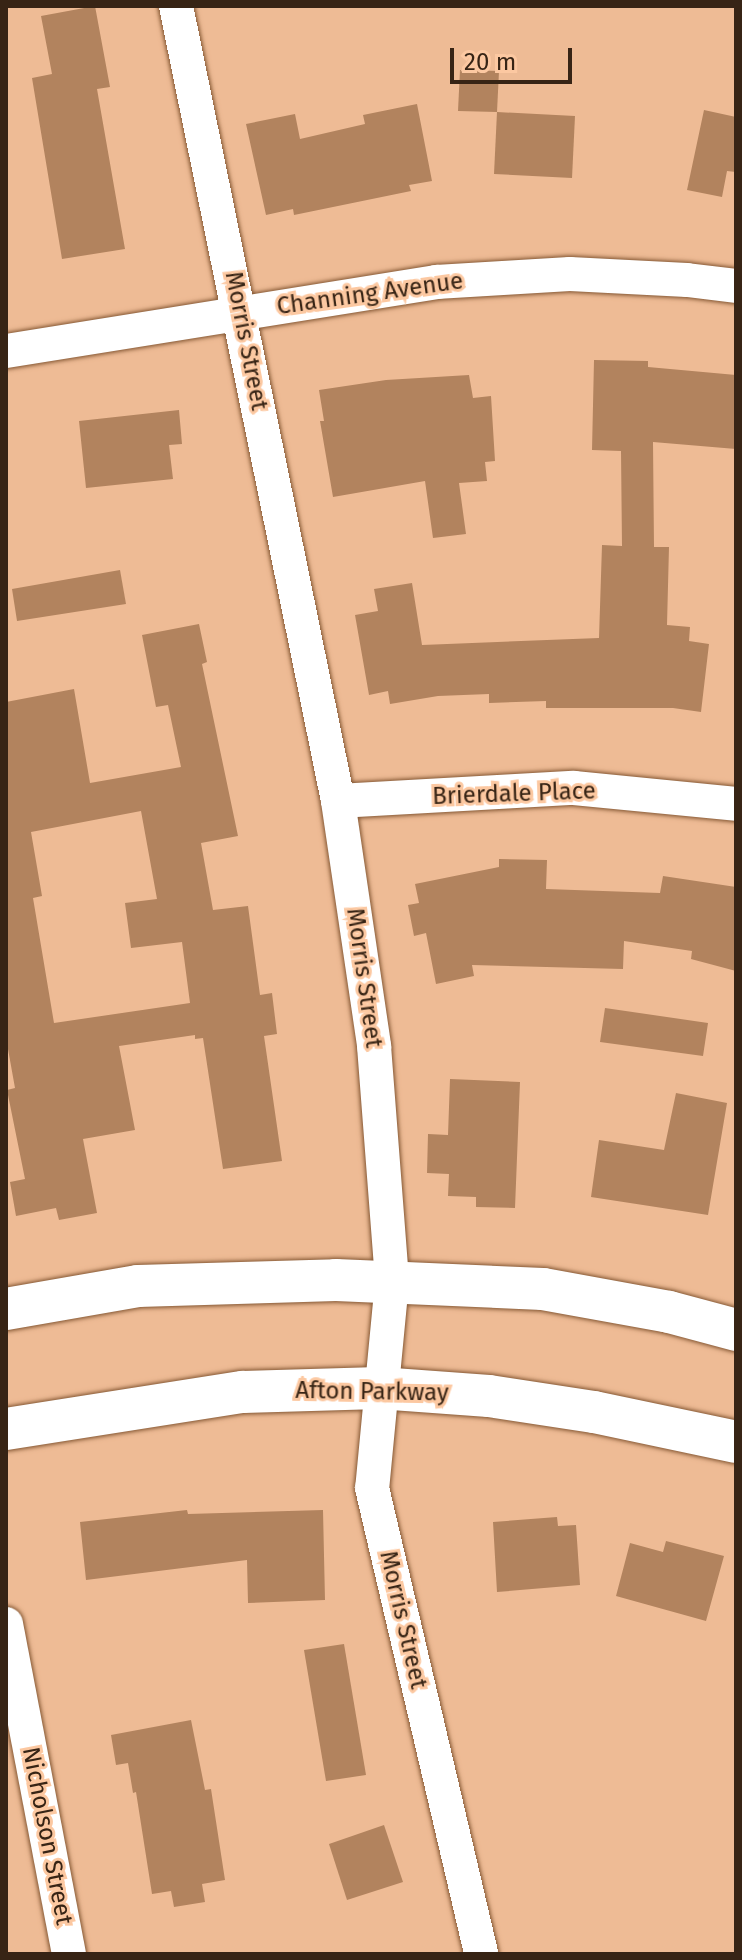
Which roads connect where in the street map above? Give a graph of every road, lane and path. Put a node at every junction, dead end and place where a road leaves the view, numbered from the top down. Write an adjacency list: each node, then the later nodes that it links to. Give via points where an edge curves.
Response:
1 (176, 6): 3 (street, Morris Street)
2 (736, 286): 3 (street, Channing Avenue, via 570,274 436,282)
3 (240, 312): 4 (street, Channing Avenue); 5 (street, Morris Street)
4 (6, 351)
5 (338, 801): 6 (street, Brierdale Place, via 574,788); 7 (street, Morris Street, via 374,1046)
6 (736, 804)
7 (392, 1282): 8 (street, via 138,1286); 9 (street, via 543,1289); 10 (street, Morris Street)
8 (6, 1309)
9 (736, 1330)
10 (379, 1388): 11 (street, Afton Parkway, via 243,1392); 12 (street, Afton Parkway, via 489,1396); 15 (street, Morris Street, via 372,1488)
11 (6, 1429)
12 (736, 1442)
13 (6, 1624): 14 (street, Nicholson Street)
14 (69, 1954)
15 (481, 1954)

